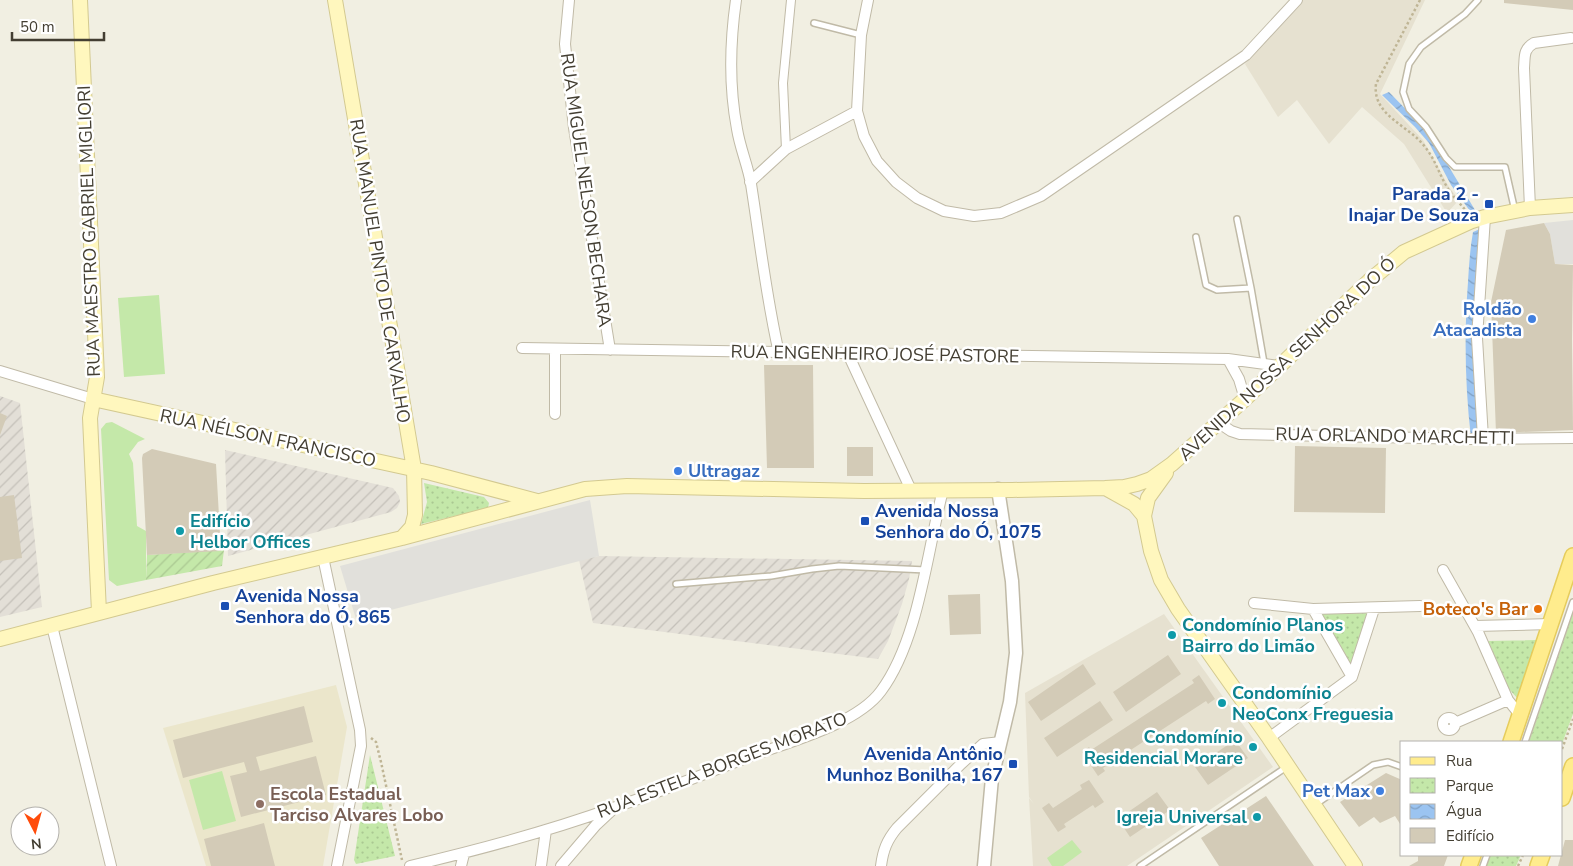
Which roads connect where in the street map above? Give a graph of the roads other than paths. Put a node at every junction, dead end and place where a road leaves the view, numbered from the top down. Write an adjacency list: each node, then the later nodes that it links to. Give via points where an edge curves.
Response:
1 (80, 0): 31 (main road, RUA MAESTRO GABRIEL MIGLIORI, via 97,377)
2 (336, 0): 38 (main road, RUA MANUEL PINTO DE CARVALHO)
3 (570, 0): 24 (street, RUA MIGUEL NELSON BECHARA, via 565,44 573,119)
4 (736, 0): 14 (street, via 732,41 733,101 741,152)
5 (791, 0): 13 (street, via 782,83)
6 (868, 0): 10 (street)
7 (1297, 0): 12 (street, via 1246,55 1041,196 1001,213 974,216 944,211 917,198 896,182 877,161 864,136)
8 (1478, 0): 17 (lane, via 1465,14 1421,47 1409,64 1403,92 1409,108 1455,167 1505,167)
9 (814, 23): 10 (lane)
10 (862, 35): 12 (street)
11 (1571, 38): 16 (street, via 1534,43 1525,52)
12 (857, 111): 13 (street)
13 (786, 149): 14 (street)
14 (750, 182): 25 (street)
15 (1573, 205): 16 (main road, AVENIDA NOSSA SENHORA DO Ó)
16 (1530, 208): 17 (main road, AVENIDA NOSSA SENHORA DO Ó)
17 (1515, 211): 18 (main road, AVENIDA NOSSA SENHORA DO Ó)
18 (1486, 217): 29 (main road, AVENIDA NOSSA SENHORA DO Ó, via 1404,252); 35 (street, via 1478,338)
19 (1237, 219): 21 (lane)
20 (1196, 237): 21 (lane, via 1208,287 1217,290)
21 (1251, 288): 28 (lane)
22 (522, 348): 23 (street, RUA ENGENHEIRO JOSÉ PASTORE)
23 (555, 349): 24 (street, RUA ENGENHEIRO JOSÉ PASTORE); 33 (street)
24 (610, 350): 25 (street, RUA ENGENHEIRO JOSÉ PASTORE)
25 (779, 353): 26 (street, RUA ENGENHEIRO JOSÉ PASTORE)
26 (848, 354): 27 (street, RUA ENGENHEIRO JOSÉ PASTORE); 40 (street)
27 (1228, 358): 28 (street, RUA ENGENHEIRO JOSÉ PASTORE); 32 (street)
28 (1264, 363): 29 (street, RUA ENGENHEIRO JOSÉ PASTORE)
29 (1279, 366): 32 (main road, AVENIDA NOSSA SENHORA DO Ó)
30 (0, 371): 31 (street, RUA NÉLSON FRANCISCO)
31 (93, 399): 38 (main road, RUA NÉLSON FRANCISCO); 56 (main road, RUA MAESTRO GABRIEL MIGLIORI, via 90,418)
32 (1245, 399): 34 (main road, AVENIDA NOSSA SENHORA DO Ó)
33 (555, 414)
34 (1219, 423): 35 (street, RUA ORLANDO MARCHETTI, via 1240,434); 37 (main road, AVENIDA NOSSA SENHORA DO Ó)
35 (1483, 438): 36 (street, RUA ORLANDO MARCHETTI)
36 (1573, 438)
37 (1172, 464): 39 (main road, AVENIDA NOSSA SENHORA DO Ó, via 1137,484); 44 (main road, AVENIDA NOSSA SENHORA DO Ó, via 1148,498)
38 (414, 469): 43 (main road, RUA NÉLSON FRANCISCO); 45 (main road, RUA MANUEL PINTO DE CARVALHO, via 415,515 412,527)
39 (1104, 488): 42 (main road, AVENIDA NOSSA SENHORA DO Ó); 44 (main road, AVENIDA NOSSA SENHORA DO Ó, via 1134,504)
40 (911, 490): 41 (main road, AVENIDA NOSSA SENHORA DO Ó); 43 (main road, AVENIDA NOSSA SENHORA DO Ó, via 627,486 585,489)
41 (943, 490): 42 (main road, AVENIDA NOSSA SENHORA DO Ó); 48 (street, RUA ESTELA BORGES MORATO)
42 (998, 490): 68 (street, via 1012,581 1016,652)
43 (537, 502): 45 (main road, AVENIDA NOSSA SENHORA DO Ó)
44 (1144, 516): 65 (main road, via 1161,580)
45 (402, 538): 47 (main road, AVENIDA NOSSA SENHORA DO Ó)
46 (1573, 556): 57 (main road)
47 (323, 557): 56 (main road, AVENIDA NOSSA SENHORA DO Ó); 78 (street, via 361,746)
48 (926, 570): 50 (lane, via 839,566); 74 (street, RUA ESTELA BORGES MORATO, via 908,636 893,673 860,712)
49 (1443, 570): 59 (street)
50 (676, 584)
51 (1573, 602): 67 (lane)
52 (1254, 603): 54 (street)
53 (1420, 606): 55 (street)
54 (1313, 609): 55 (street); 61 (street)
55 (1374, 609): 61 (street)
56 (99, 612): 58 (main road, AVENIDA NOSSA SENHORA DO Ó)
57 (1550, 624): 59 (street); 63 (main road)
58 (52, 626): 60 (main road, AVENIDA NOSSA SENHORA DO Ó); 77 (street)
59 (1476, 629): 62 (street)
60 (0, 639)
61 (1352, 677): 65 (street)
62 (1508, 700): 63 (street); 64 (street)
63 (1520, 715): 66 (main road)
64 (1455, 722)
65 (1269, 738): 69 (main road)
66 (1511, 741)
67 (1525, 741)
68 (1001, 742): 83 (street, via 983,744 897,828 888,840); 84 (street, via 992,778)
69 (1288, 766): 73 (main road); 85 (lane)
70 (1400, 766): 73 (lane, via 1388,762 1373,765)
71 (1573, 766): 72 (main road)
72 (1563, 795)
73 (1314, 804): 86 (main road)
74 (614, 808): 75 (street, RUA ESTELA BORGES MORATO); 82 (street)
75 (546, 830): 76 (street, RUA ESTELA BORGES MORATO); 81 (street)
76 (464, 854): 79 (street, RUA ESTELA BORGES MORATO); 80 (street)
77 (111, 866)
78 (337, 866)
79 (410, 866)
80 (461, 866)
81 (541, 866)
82 (561, 866)
83 (881, 866)
84 (984, 866)
85 (1140, 866)
86 (1355, 866)

